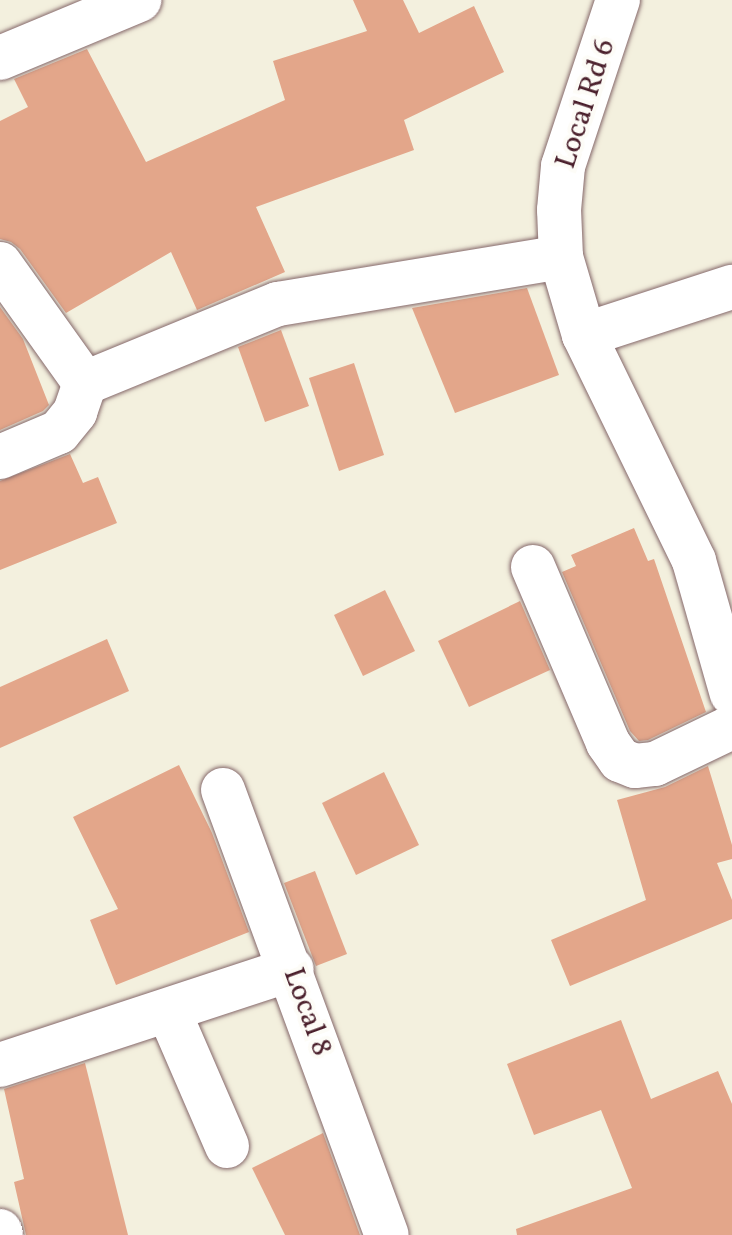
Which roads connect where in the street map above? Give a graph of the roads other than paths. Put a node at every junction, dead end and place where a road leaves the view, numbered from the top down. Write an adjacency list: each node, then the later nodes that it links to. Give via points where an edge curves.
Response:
1 (139, 0): 3 (street)
2 (618, 0): 4 (street, Local Rd 6, via 563,166)
3 (0, 58)
4 (561, 257): 7 (street, Local Rd 6); 8 (street, via 278,304)
5 (0, 264): 8 (street)
6 (732, 287): 7 (street)
7 (584, 335): 11 (street, Local Rd 6, via 694,561)
8 (85, 383): 9 (street, via 75,412 59,432)
9 (0, 457)
10 (533, 567): 12 (street, via 620,760 635,766 655,764)
11 (732, 694)
12 (732, 727)
13 (223, 790): 14 (street, Local 8)
14 (292, 969): 15 (street); 18 (street, Local 8)
15 (169, 1012): 16 (street); 17 (street)
16 (0, 1065)
17 (227, 1146)
18 (387, 1235)

